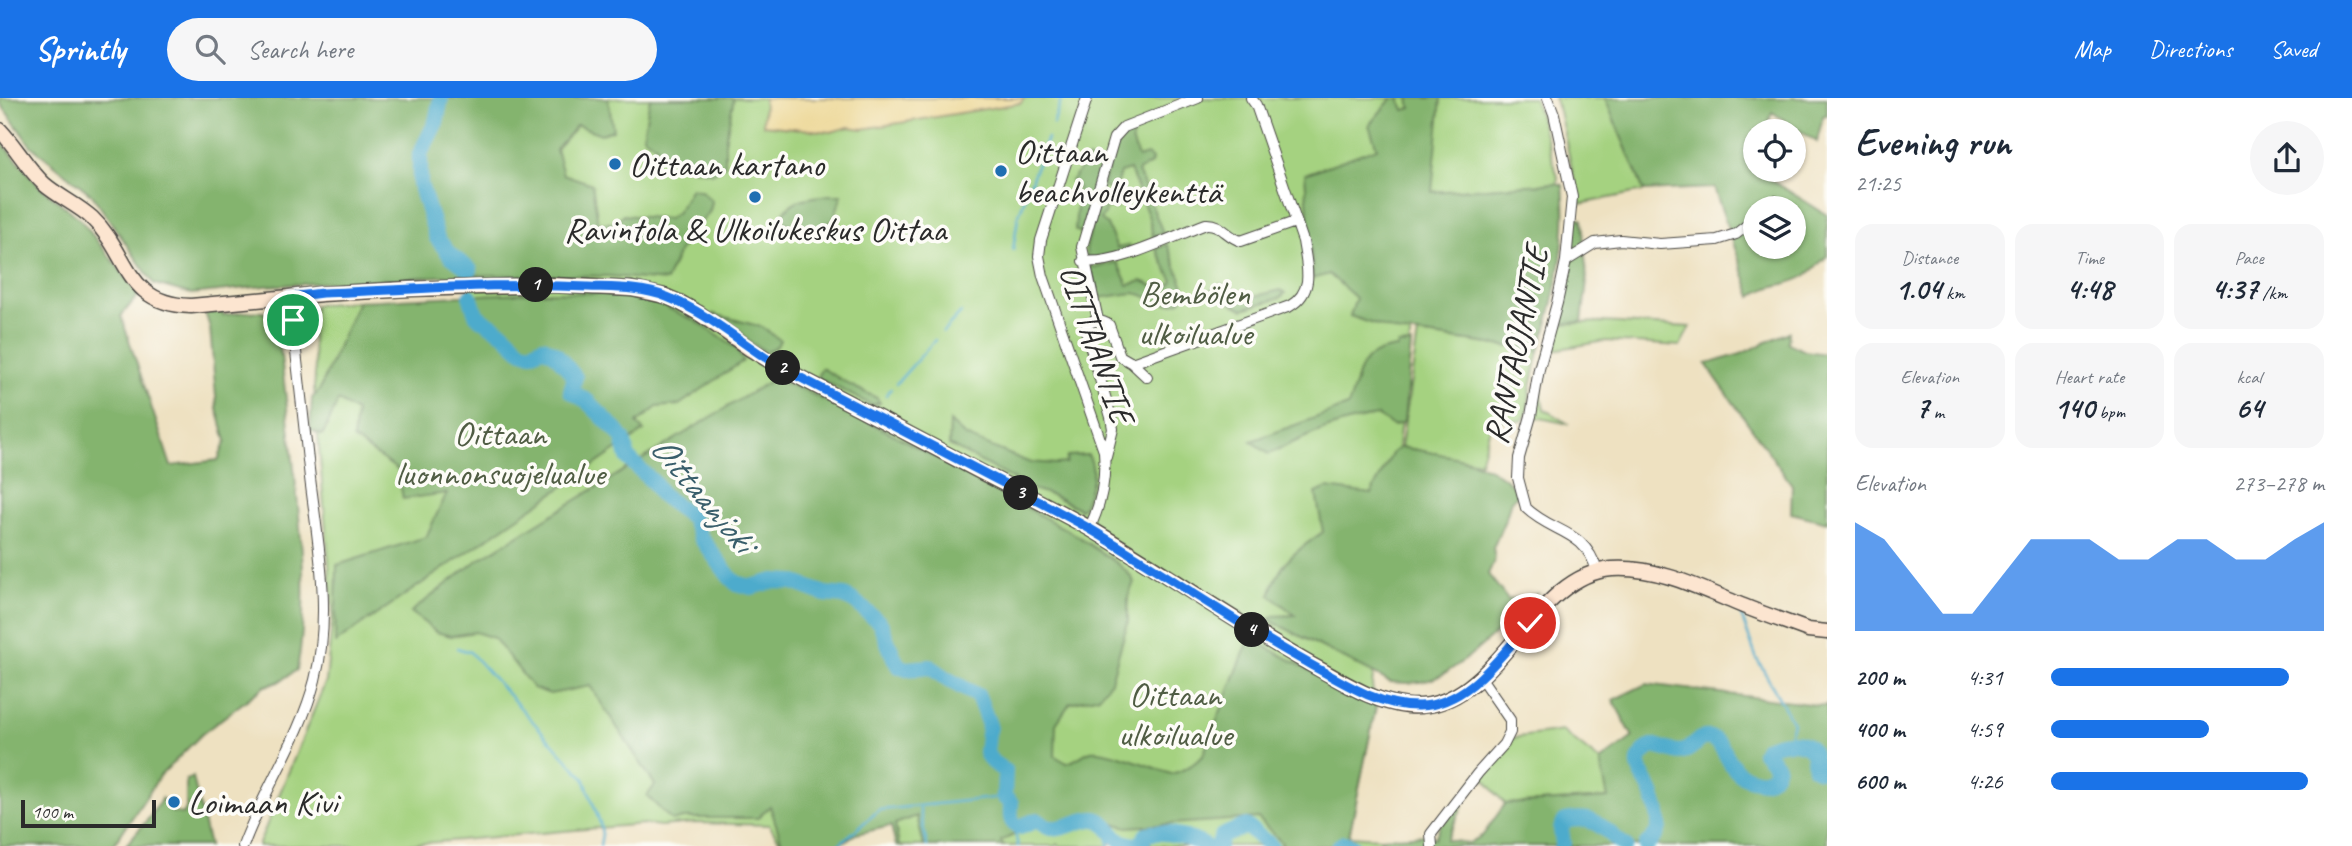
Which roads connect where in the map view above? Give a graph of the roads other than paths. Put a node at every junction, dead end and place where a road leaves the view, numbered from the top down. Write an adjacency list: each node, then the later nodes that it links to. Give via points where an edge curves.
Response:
1 (1087, 98): 14 (street, OITTAANTIE, via 1039,257)
2 (1198, 98): 8 (street, via 1118,131 1083,237)
3 (1251, 98): 6 (street)
4 (1548, 98): 9 (street, RANTAOJANTIE, via 1572,197)
5 (0, 130): 10 (main road, via 42,182 93,219 133,280 156,298 191,306)
6 (1295, 222): 8 (street, via 1241,241 1219,226 1206,224 1121,257); 12 (street, via 1306,262 1307,291 1301,300)
7 (1743, 228): 9 (street, via 1717,240 1595,243)
8 (1083, 261): 11 (street)
9 (1566, 261): 16 (street, RANTAOJANTIE, via 1518,478 1526,508 1581,542)
10 (290, 297): 15 (main road, via 552,285 632,289 664,296 780,367); 19 (street, via 323,631 312,692)
11 (1098, 320): 12 (street, via 1109,325 1120,356); 14 (street, via 1087,325 1086,331 1113,429)
12 (1132, 363): 13 (street)
13 (1147, 377)
14 (1105, 461): 15 (street, OITTAANTIE, via 1101,497)
15 (1089, 529): 18 (main road, via 1274,644 1378,699 1422,706 1440,702)
16 (1597, 571): 17 (main road, via 1662,575 1808,630); 18 (main road, via 1546,606)
17 (1827, 632)
18 (1480, 678): 20 (street, via 1510,720 1510,732 1431,834)
19 (243, 846)
20 (1432, 846)

